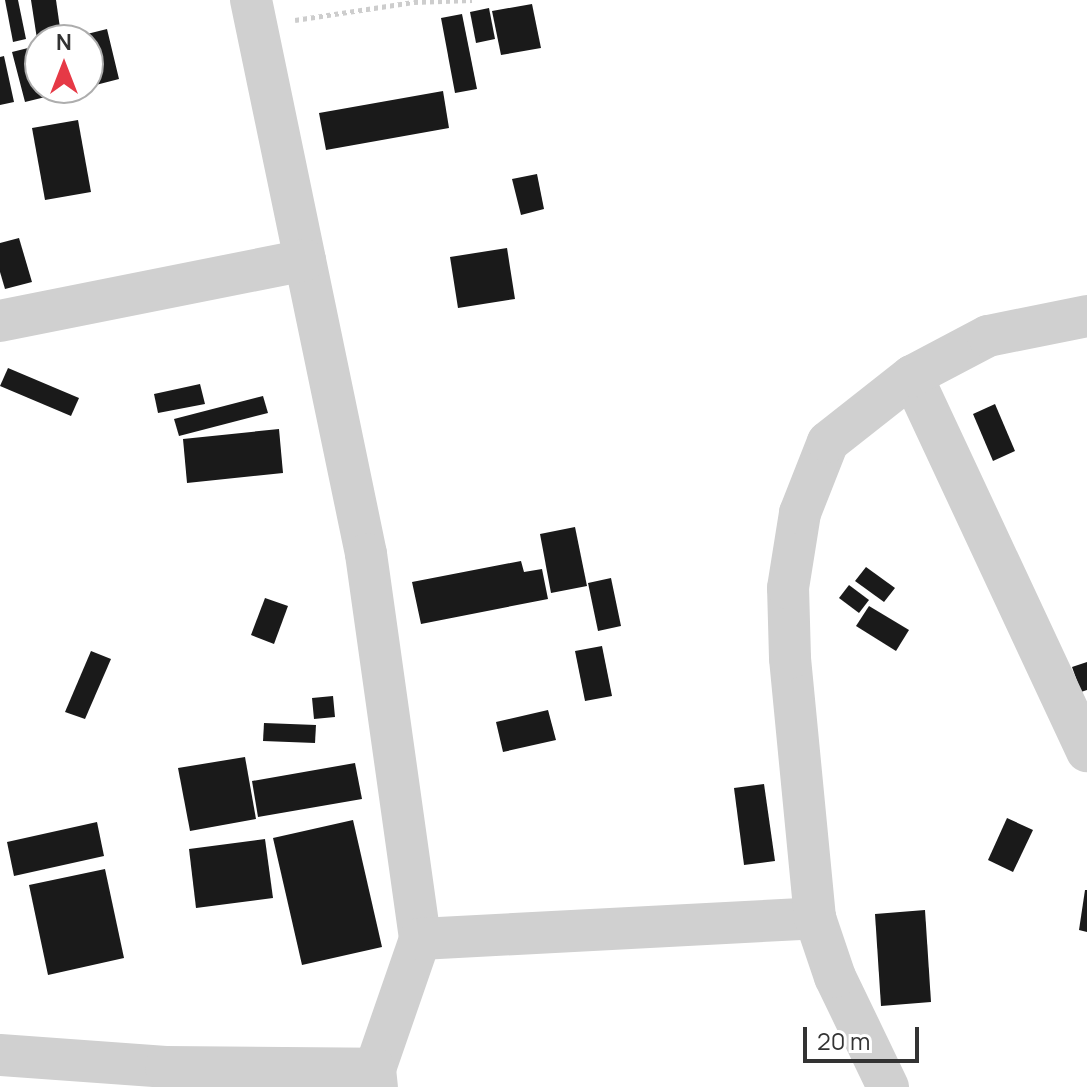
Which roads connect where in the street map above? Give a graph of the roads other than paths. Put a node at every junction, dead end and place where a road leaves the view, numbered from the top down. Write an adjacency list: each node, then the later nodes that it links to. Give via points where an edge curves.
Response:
1 (254, 13): 2 (street)
2 (305, 260): 4 (street); 8 (street, via 366,554)
3 (1087, 316): 5 (street, via 988,336)
4 (0, 321)
5 (912, 376): 6 (street); 7 (street, via 828,442 800,513 788,588 790,658)
6 (1087, 751)
7 (815, 918): 8 (street); 11 (street, via 835,977)
8 (420, 939): 10 (street)
9 (0, 1055): 10 (street)
10 (376, 1078)
11 (888, 1087)

